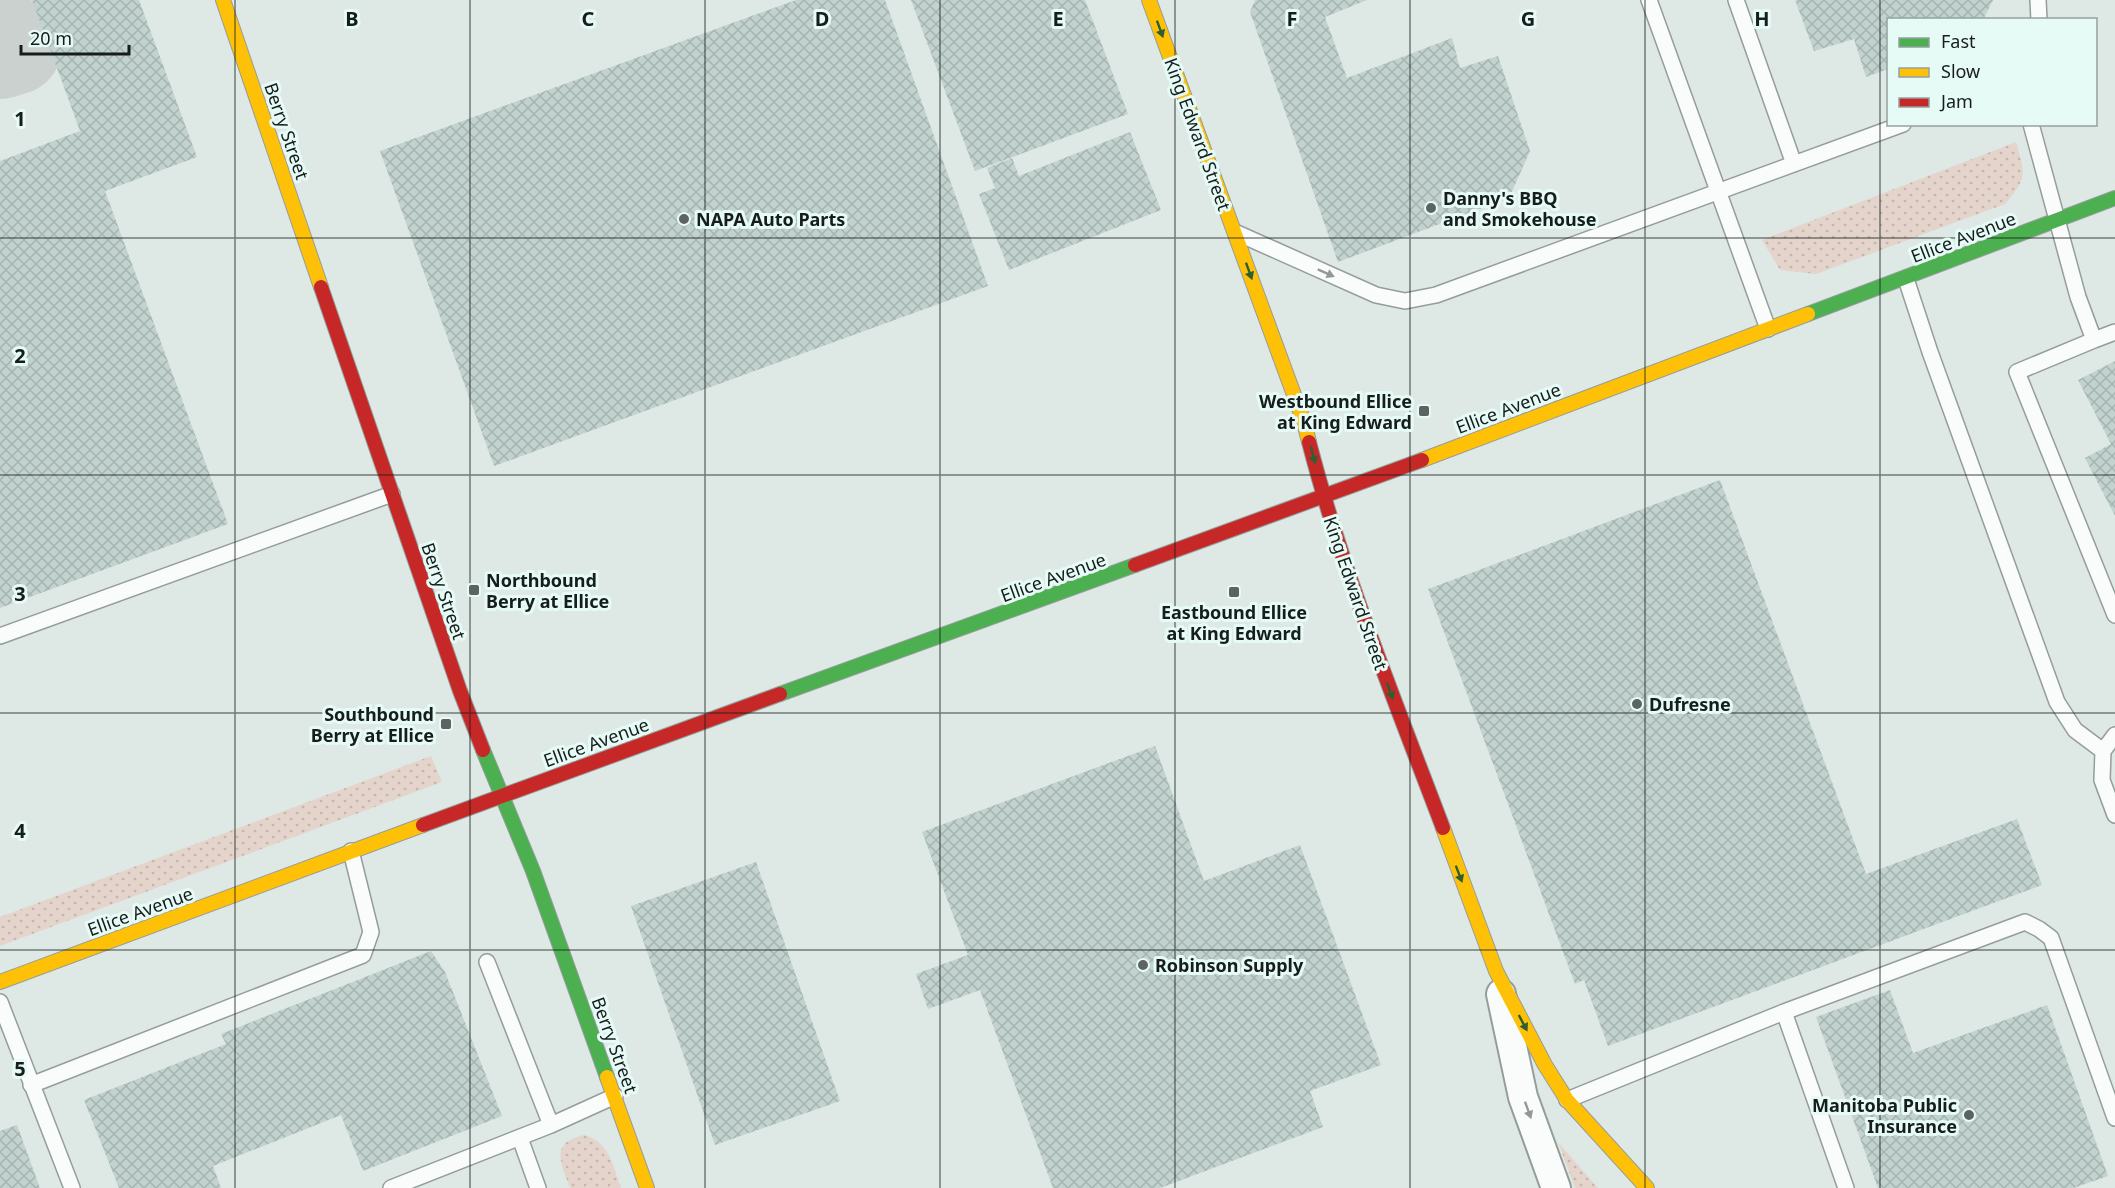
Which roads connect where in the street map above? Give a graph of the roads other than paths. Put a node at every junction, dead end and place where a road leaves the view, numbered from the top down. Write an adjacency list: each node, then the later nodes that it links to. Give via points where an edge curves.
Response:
1 (223, 0): 18 (main road, Berry Street)
2 (1149, 0): 13 (main road, King Edward Street, one-way to 13)
3 (1649, 0): 10 (lane)
4 (1736, 0): 9 (lane)
5 (2038, 0): 6 (lane)
6 (2039, 18)
7 (1898, 126): 9 (lane)
8 (2032, 126): 12 (lane)
9 (1794, 164): 10 (lane)
10 (1718, 192): 13 (lane, one-way to 10, via 1377,295 1405,301 1436,295); 15 (lane)
11 (2115, 198): 12 (main road, Ellice Avenue)
12 (2056, 220): 14 (main road, Ellice Avenue); 17 (lane)
13 (1234, 232): 19 (main road, King Edward Street, one-way to 19, via 1304,422)
14 (1906, 279): 15 (main road, Ellice Avenue); 23 (lane, via 2057,702 2075,730)
15 (1768, 329): 19 (main road, Ellice Avenue)
16 (2115, 332): 17 (lane)
17 (2094, 340): 20 (lane, via 2017,372)
18 (392, 494): 21 (lane); 24 (main road, Berry Street, via 471,720)
19 (1323, 497): 24 (main road, Ellice Avenue); 28 (main road, King Edward Street, one-way to 28, via 1345,568)
20 (2115, 615)
21 (0, 636)
22 (2115, 735): 23 (lane)
23 (2103, 751): 25 (lane, via 2102,780)
24 (502, 796): 26 (main road, Ellice Avenue); 33 (main road, Berry Street)
25 (2115, 815)
26 (351, 851): 29 (main road, Ellice Avenue); 32 (lane, via 371,932 363,955)
27 (487, 962): 36 (lane)
28 (1496, 971): 34 (main road, one-way to 34); 42 (street, King Edward Street, one-way to 42, via 1523,1097)
29 (0, 982)
30 (0, 1002): 32 (lane)
31 (1784, 1012): 34 (lane); 35 (lane, via 2025,922 2051,938); 44 (lane)
32 (31, 1084): 38 (lane)
33 (615, 1096): 36 (lane); 41 (main road, Berry Street)
34 (1567, 1100): 43 (main road)
35 (2115, 1118)
36 (551, 1125): 37 (lane)
37 (520, 1138): 39 (lane); 40 (lane)
38 (72, 1188)
39 (392, 1188)
40 (538, 1188)
41 (647, 1188)
42 (1556, 1188)
43 (1647, 1188)
44 (1846, 1188)

